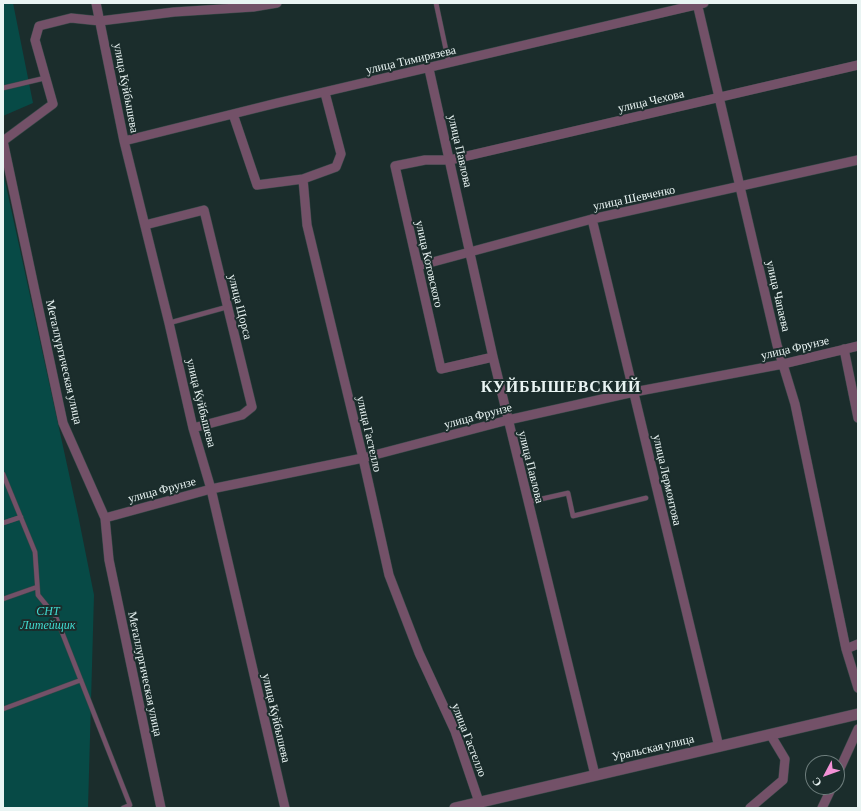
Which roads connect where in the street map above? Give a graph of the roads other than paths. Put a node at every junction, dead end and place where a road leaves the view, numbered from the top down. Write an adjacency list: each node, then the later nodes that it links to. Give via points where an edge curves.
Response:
1 (96, 3): 6 (street, улица Куйбышева)
2 (277, 3): 5 (street)
3 (436, 3): 7 (lane)
4 (699, 4): 7 (street, улица Тимирязева); 13 (street, улица Чапаева)
5 (253, 5): 6 (street)
6 (100, 21): 10 (street, Металлургическая улица, via 71,18 39,26 35,40); 15 (street, улица Куйбышева)
7 (449, 64): 9 (street, улица Тимирязева)
8 (858, 65): 13 (street, улица Чехова)
9 (429, 69): 12 (street, улица Тимирязева); 16 (street, улица Павлова)
10 (45, 78): 11 (lane); 40 (street, Металлургическая улица, via 53,104 3,141 63,423)
11 (3, 88)
12 (325, 93): 14 (street, улица Тимирязева); 18 (street, via 341,154 336,166)
13 (720, 98): 16 (street, улица Чехова); 19 (street, улица Чапаева)
14 (233, 114): 15 (street, улица Тимирязева); 18 (street, via 257,185)
15 (124, 141): 21 (street, улица Куйбышева)
16 (450, 160): 22 (street, улица Павлова); 23 (street, улица Котовского, via 425,160 396,166)
17 (858, 160): 19 (street, улица Шевченко)
18 (303, 179): 34 (street, улица Гастелло, via 307,225)
19 (740, 187): 20 (street, улица Шевченко); 29 (street, улица Чапаева)
20 (592, 219): 22 (street, улица Шевченко); 30 (street, улица Лермонтова)
21 (145, 225): 24 (street, улица Щорса, via 204,210); 25 (street, улица Куйбышева)
22 (470, 253): 23 (street, улица Шевченко); 28 (street, улица Павлова)
23 (418, 266): 28 (street, улица Котовского, via 441,369)
24 (228, 307): 25 (lane); 33 (street, улица Щорса, via 252,407 242,415)
25 (169, 323): 33 (street, улица Куйбышева)
26 (858, 346): 27 (street, улица Фрунзе)
27 (844, 349): 29 (street, улица Фрунзе); 31 (street)
28 (493, 357): 32 (street, улица Павлова)
29 (783, 364): 30 (street, улица Фрунзе); 45 (street, улица Чапаева, via 795,404)
30 (634, 392): 32 (street, улица Фрунзе); 52 (street, улица Лермонтова)
31 (858, 418)
32 (508, 420): 34 (street, улица Фрунзе); 38 (street, улица Павлова)
33 (193, 428): 36 (street, улица Куйбышева)
34 (363, 458): 36 (street, улица Фрунзе); 56 (street, улица Гастелло, via 389,575 419,653 455,731)
35 (3, 474): 39 (lane)
36 (211, 489): 40 (street, улица Фрунзе); 59 (street, улица Куйбышева)
37 (646, 498): 38 (lane, via 573,516 568,492)
38 (528, 502): 54 (street, улица Павлова)
39 (21, 517): 41 (lane); 42 (lane, via 35,552)
40 (105, 518): 58 (street, Металлургическая улица, via 109,560)
41 (3, 523)
42 (37, 587): 43 (lane); 46 (lane, via 38,595 56,617)
43 (3, 599)
44 (858, 644): 45 (street)
45 (846, 649): 47 (street, улица Чапаева)
46 (81, 680): 48 (lane); 57 (lane, via 130,805)
47 (858, 688)
48 (3, 709)
49 (858, 714): 51 (street, Уральская улица)
50 (858, 729): 53 (street)
51 (770, 734): 52 (street, Уральская улица); 61 (street, via 784,759 783,780)
52 (718, 747): 54 (street, Уральская улица)
53 (845, 757)
54 (595, 775): 56 (street, Уральская улица)
55 (828, 795): 62 (street)
56 (479, 802): 60 (street, Уральская улица)
57 (123, 808)
58 (161, 808)
59 (285, 808)
60 (455, 808)
61 (750, 808)
62 (822, 808)

